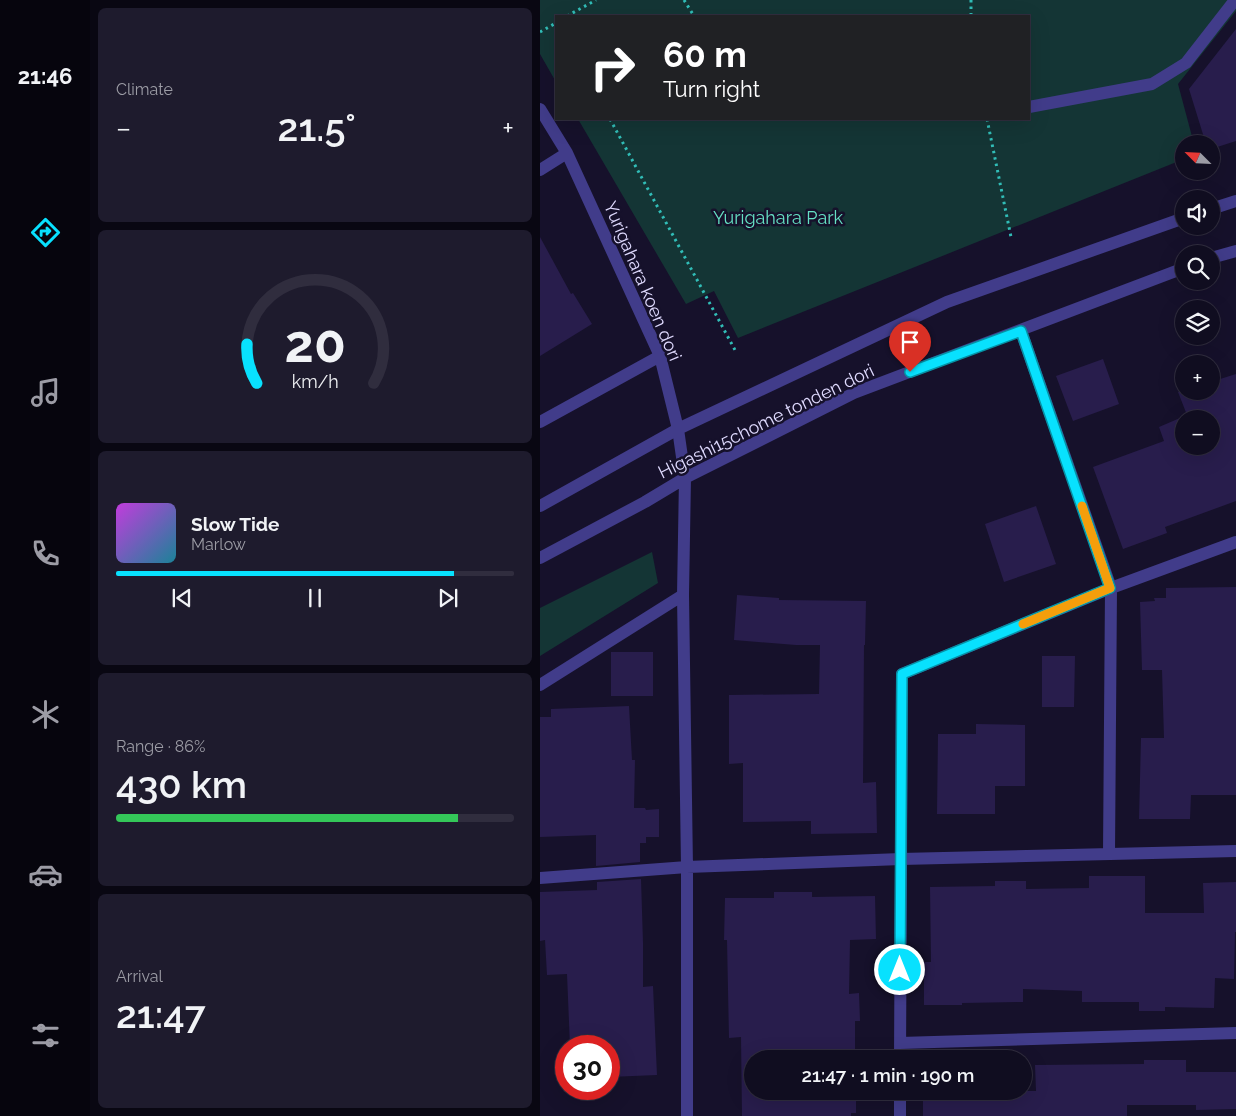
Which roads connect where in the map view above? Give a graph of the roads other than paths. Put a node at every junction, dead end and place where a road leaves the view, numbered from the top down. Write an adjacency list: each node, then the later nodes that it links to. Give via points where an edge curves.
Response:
1 (1235, 0): 2 (street, via 1186,63 1152,84)
2 (1030, 107)
3 (540, 109): 4 (street, Yurigahara koen dori)
4 (567, 154): 5 (street); 13 (street, Yurigahara koen dori)
5 (540, 170)
6 (1236, 201): 7 (street)
7 (1220, 205)
8 (1175, 221): 15 (street, Higashi15chome tonden dori, via 947,302)
9 (1236, 250): 10 (street)
10 (1220, 255)
11 (1175, 271): 12 (street, Higashi15chome tonden dori)
12 (1021, 331): 16 (street, Higashi15chome tonden dori, via 854,393); 20 (street)
13 (660, 356): 14 (street); 15 (street, Yurigahara koen dori)
14 (540, 422)
15 (678, 430): 16 (street, Yurigahara koen dori); 17 (street, Higashi15chome tonden dori)
16 (685, 478): 19 (street, Higashi15chome tonden dori); 21 (street, Yurigahara koen dori)
17 (540, 506)
18 (1236, 542): 20 (street)
19 (540, 558)
20 (1110, 588): 24 (street); 25 (street, via 902,674)
21 (683, 595): 22 (street); 26 (street, Yurigahara koen dori)
22 (540, 685)
23 (1236, 851): 24 (street)
24 (1109, 854): 25 (street)
25 (901, 859): 26 (street); 29 (street)
26 (687, 867): 27 (street); 32 (street, Yurigahara koen dori)
27 (540, 878)
28 (1236, 1033): 29 (street)
29 (900, 1043): 30 (street)
30 (900, 1050)
31 (900, 1100): 33 (street)
32 (687, 1116)
33 (900, 1116)

